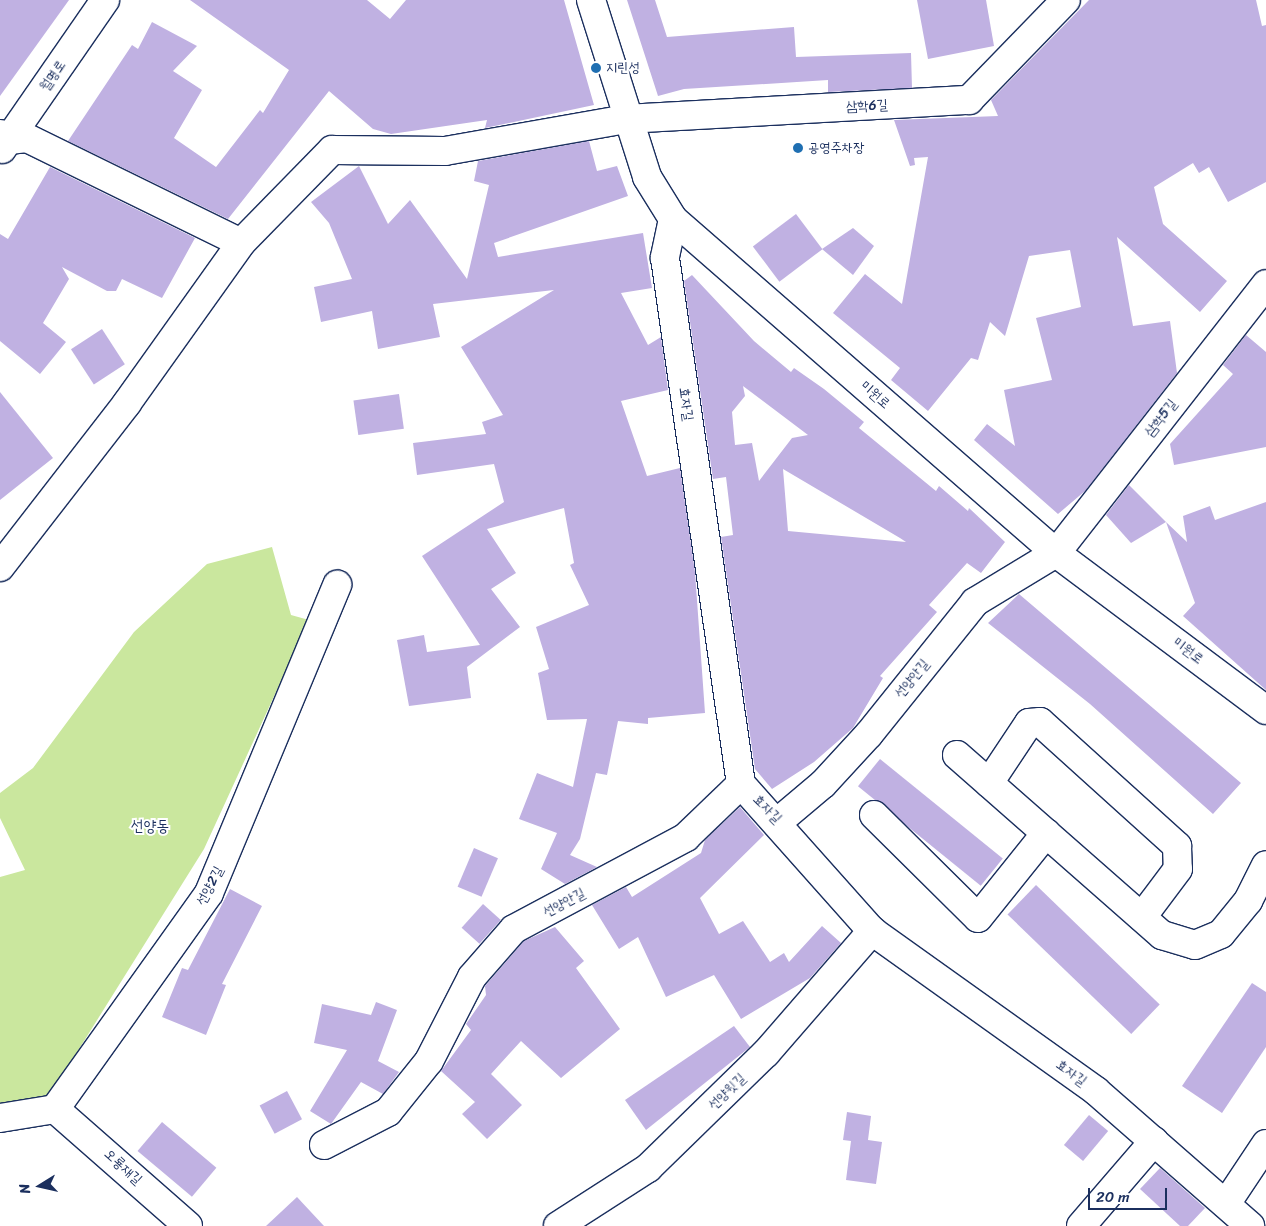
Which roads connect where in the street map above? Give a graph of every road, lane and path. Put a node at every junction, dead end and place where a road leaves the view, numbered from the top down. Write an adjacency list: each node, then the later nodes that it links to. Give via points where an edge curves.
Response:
1 (105, 0): 5 (street, 월명로)
2 (590, 0): 4 (street, 미원로)
3 (1066, 0): 4 (street, 삼학6길, via 969,100)
4 (626, 119): 6 (street, 미원로, via 647,177); 7 (street, 삼학6길, via 446,151 332,150)
5 (3, 142): 7 (street, via 27,138)
6 (673, 218): 9 (street, 미원로); 15 (street, 효자길, via 665,258)
7 (241, 243): 10 (street, 삼학6길, via 126,404)
8 (1266, 284): 9 (street, 삼학5길)
9 (1056, 553): 12 (street, 미원로); 17 (street, 선양안길, via 975,602 869,734 823,784)
10 (0, 568)
11 (337, 585): 22 (street, 선양2길, via 209,893)
12 (1266, 710)
13 (957, 755): 14 (street)
14 (989, 783): 18 (street); 20 (street, via 1029,723 1040,722 1177,846 1178,869)
15 (742, 784): 17 (street, 효자길); 26 (street, 선양안길, via 686,837 514,929 472,977 429,1061 388,1112)
16 (874, 815): 18 (street, via 978,918)
17 (779, 821): 21 (street, 효자길)
18 (1046, 833): 20 (street)
19 (1266, 865): 20 (street, via 1248,901 1221,934 1195,945 1162,935)
20 (1142, 917)
21 (872, 931): 24 (street, 효자길, via 1096,1091); 29 (street, 선양윗길, via 766,1054 648,1168)
22 (56, 1109): 23 (street); 28 (street, 오룡재길)
23 (0, 1118)
24 (1154, 1141): 27 (street, 효자길); 30 (street)
25 (1266, 1144): 27 (street)
26 (324, 1146)
27 (1226, 1204): 31 (street, 효자길)
28 (188, 1226)
29 (558, 1226)
30 (1080, 1226)
31 (1250, 1226)

